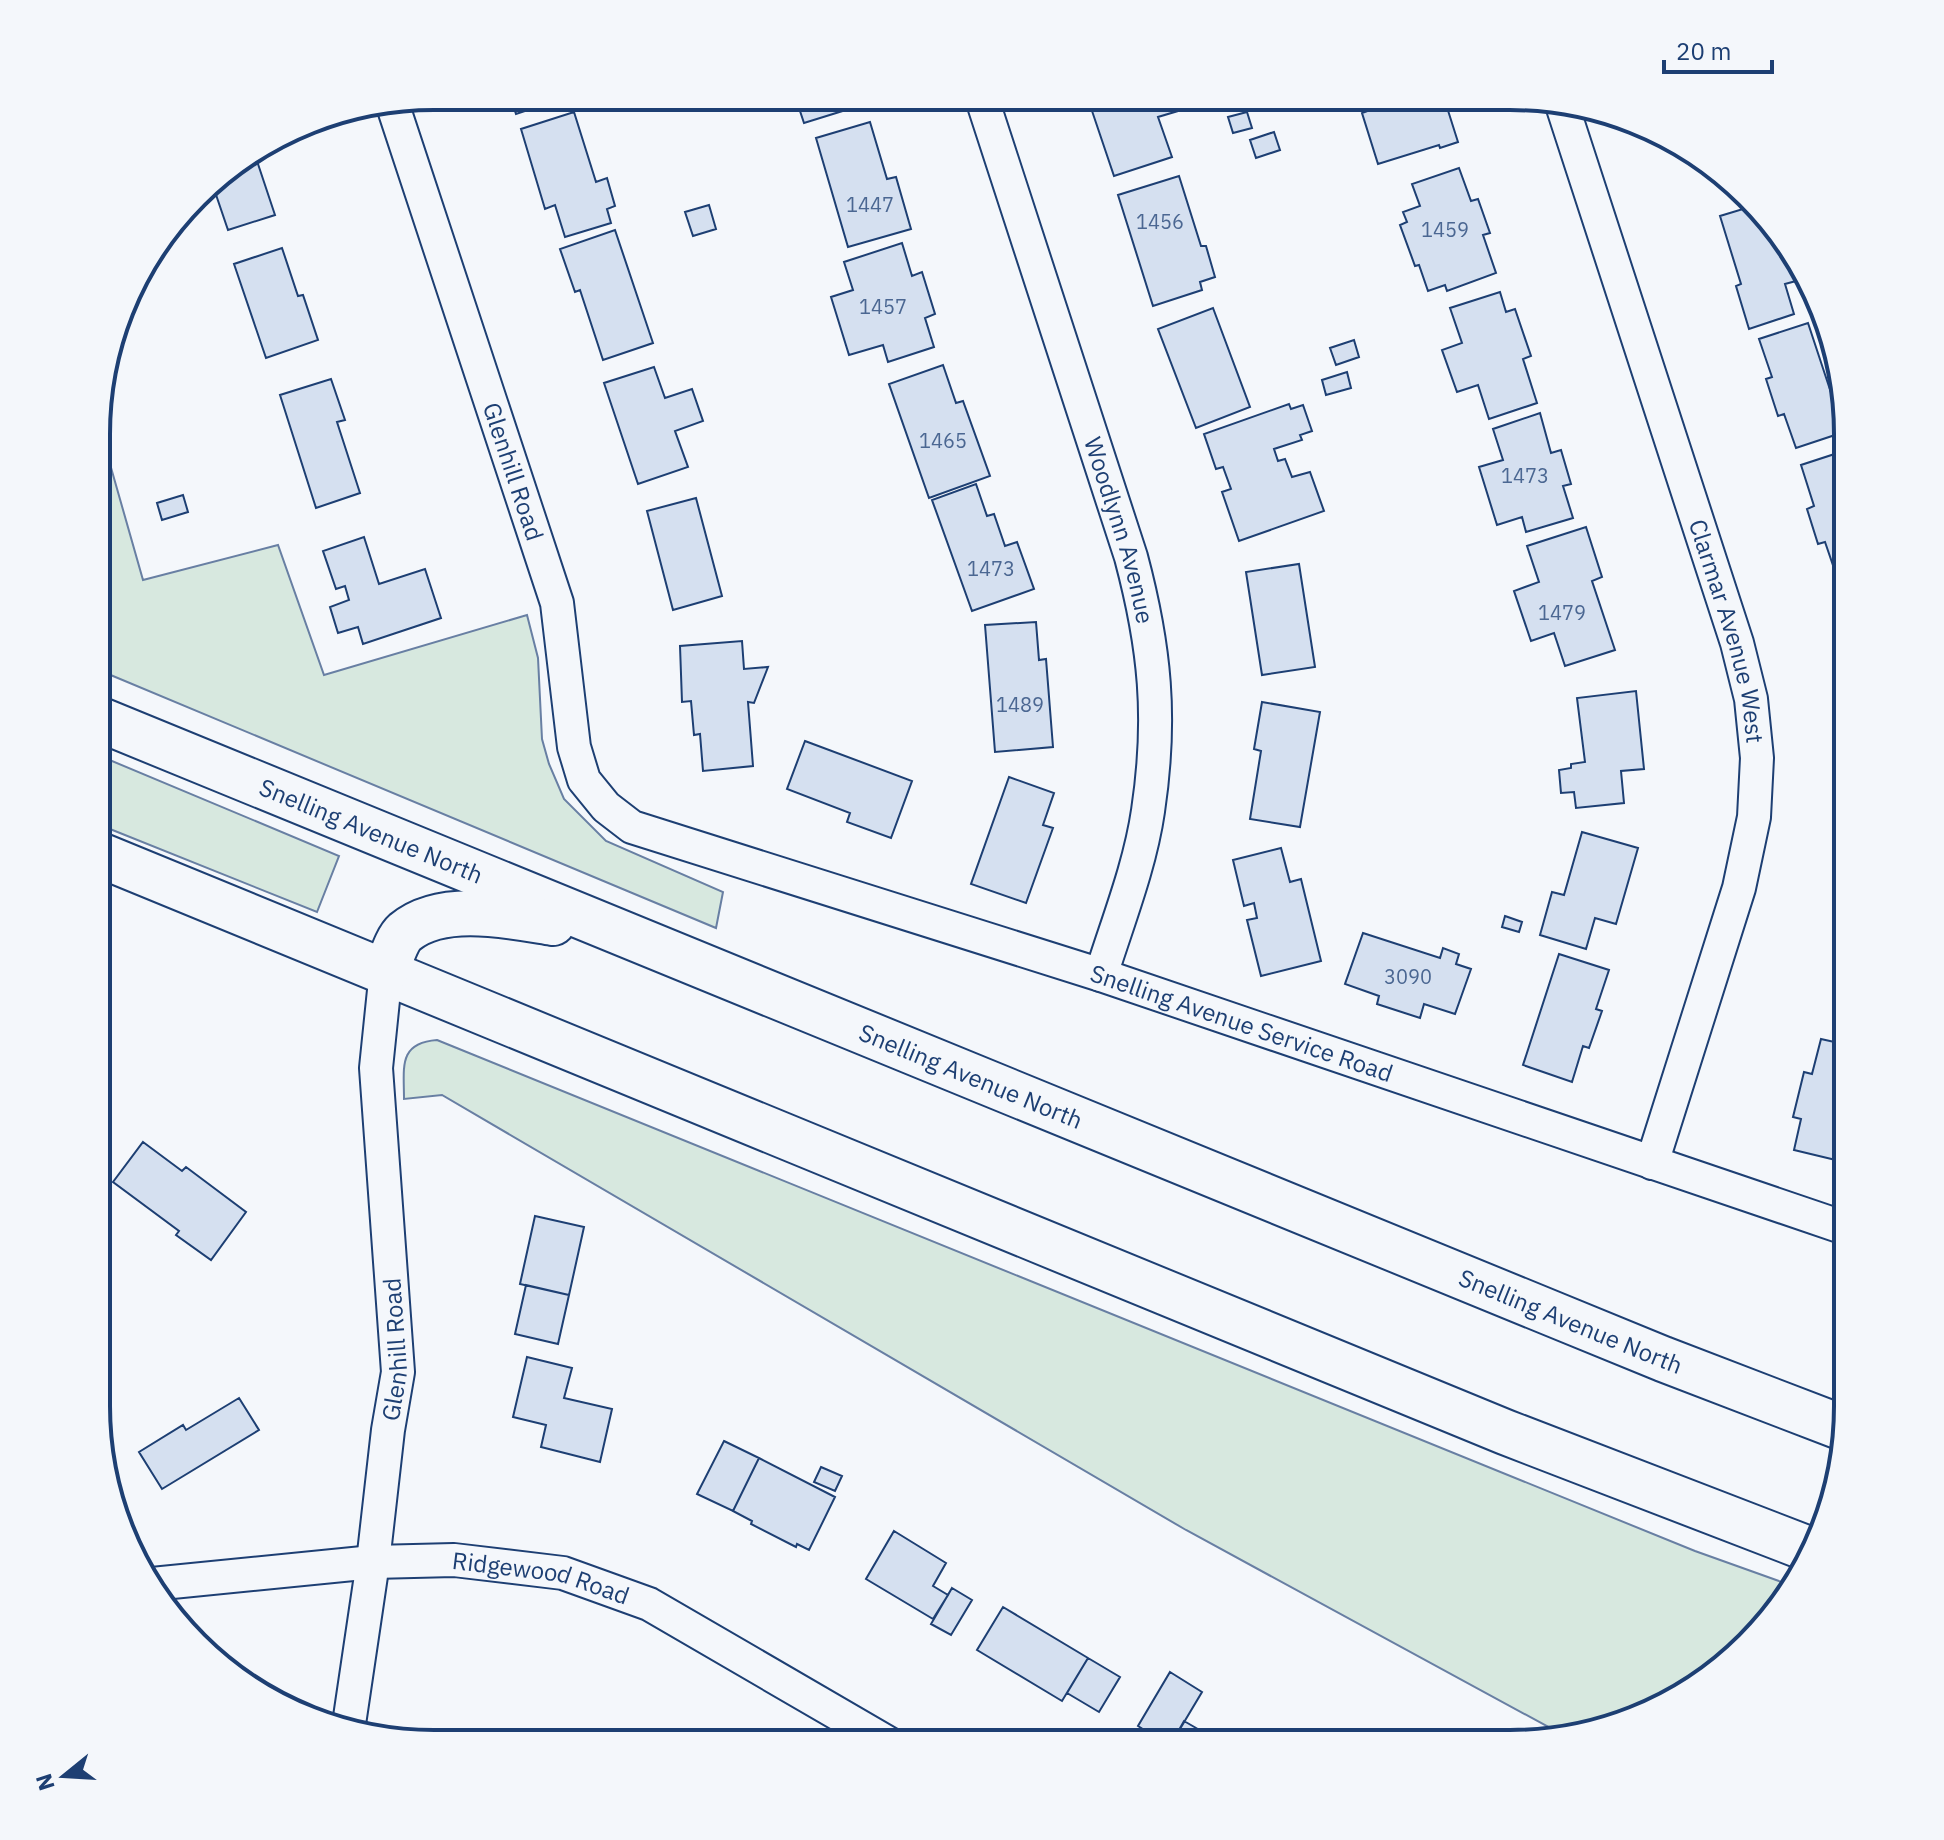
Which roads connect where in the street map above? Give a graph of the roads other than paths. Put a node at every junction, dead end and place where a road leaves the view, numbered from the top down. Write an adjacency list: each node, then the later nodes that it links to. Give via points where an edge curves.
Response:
1 (986, 110): 9 (street, Woodlynn Avenue, via 1131,557 1156,684 1149,801)
2 (395, 113): 5 (street, Glenhill Road, via 557,603 574,747 584,780)
3 (1565, 115): 10 (street, Clarmar Avenue West, via 1737,643 1751,699 1757,758 1754,817 1739,888)
4 (110, 724): 7 (highway, Snelling Avenue North)
5 (632, 827): 9 (street, Snelling Avenue Service Road)
6 (110, 859): 8 (highway)
7 (627, 934): 8 (highway, via 485,912 426,918 402,933); 12 (highway, Snelling Avenue North)
8 (386, 971): 13 (highway, via 1505,1432); 14 (street, Glenhill Road, via 376,1068 398,1372)
9 (1101, 975): 10 (street, Snelling Avenue Service Road)
10 (1652, 1163): 11 (street, Snelling Avenue Service Road)
11 (1834, 1224)
12 (1833, 1424)
13 (1802, 1546)
14 (373, 1562): 15 (street, Ridgewood Road); 16 (street, Glenhill Road); 17 (street, Ridgewood Road, via 454,1560 563,1573 649,1604)
15 (163, 1583)
16 (350, 1719)
17 (866, 1730)

